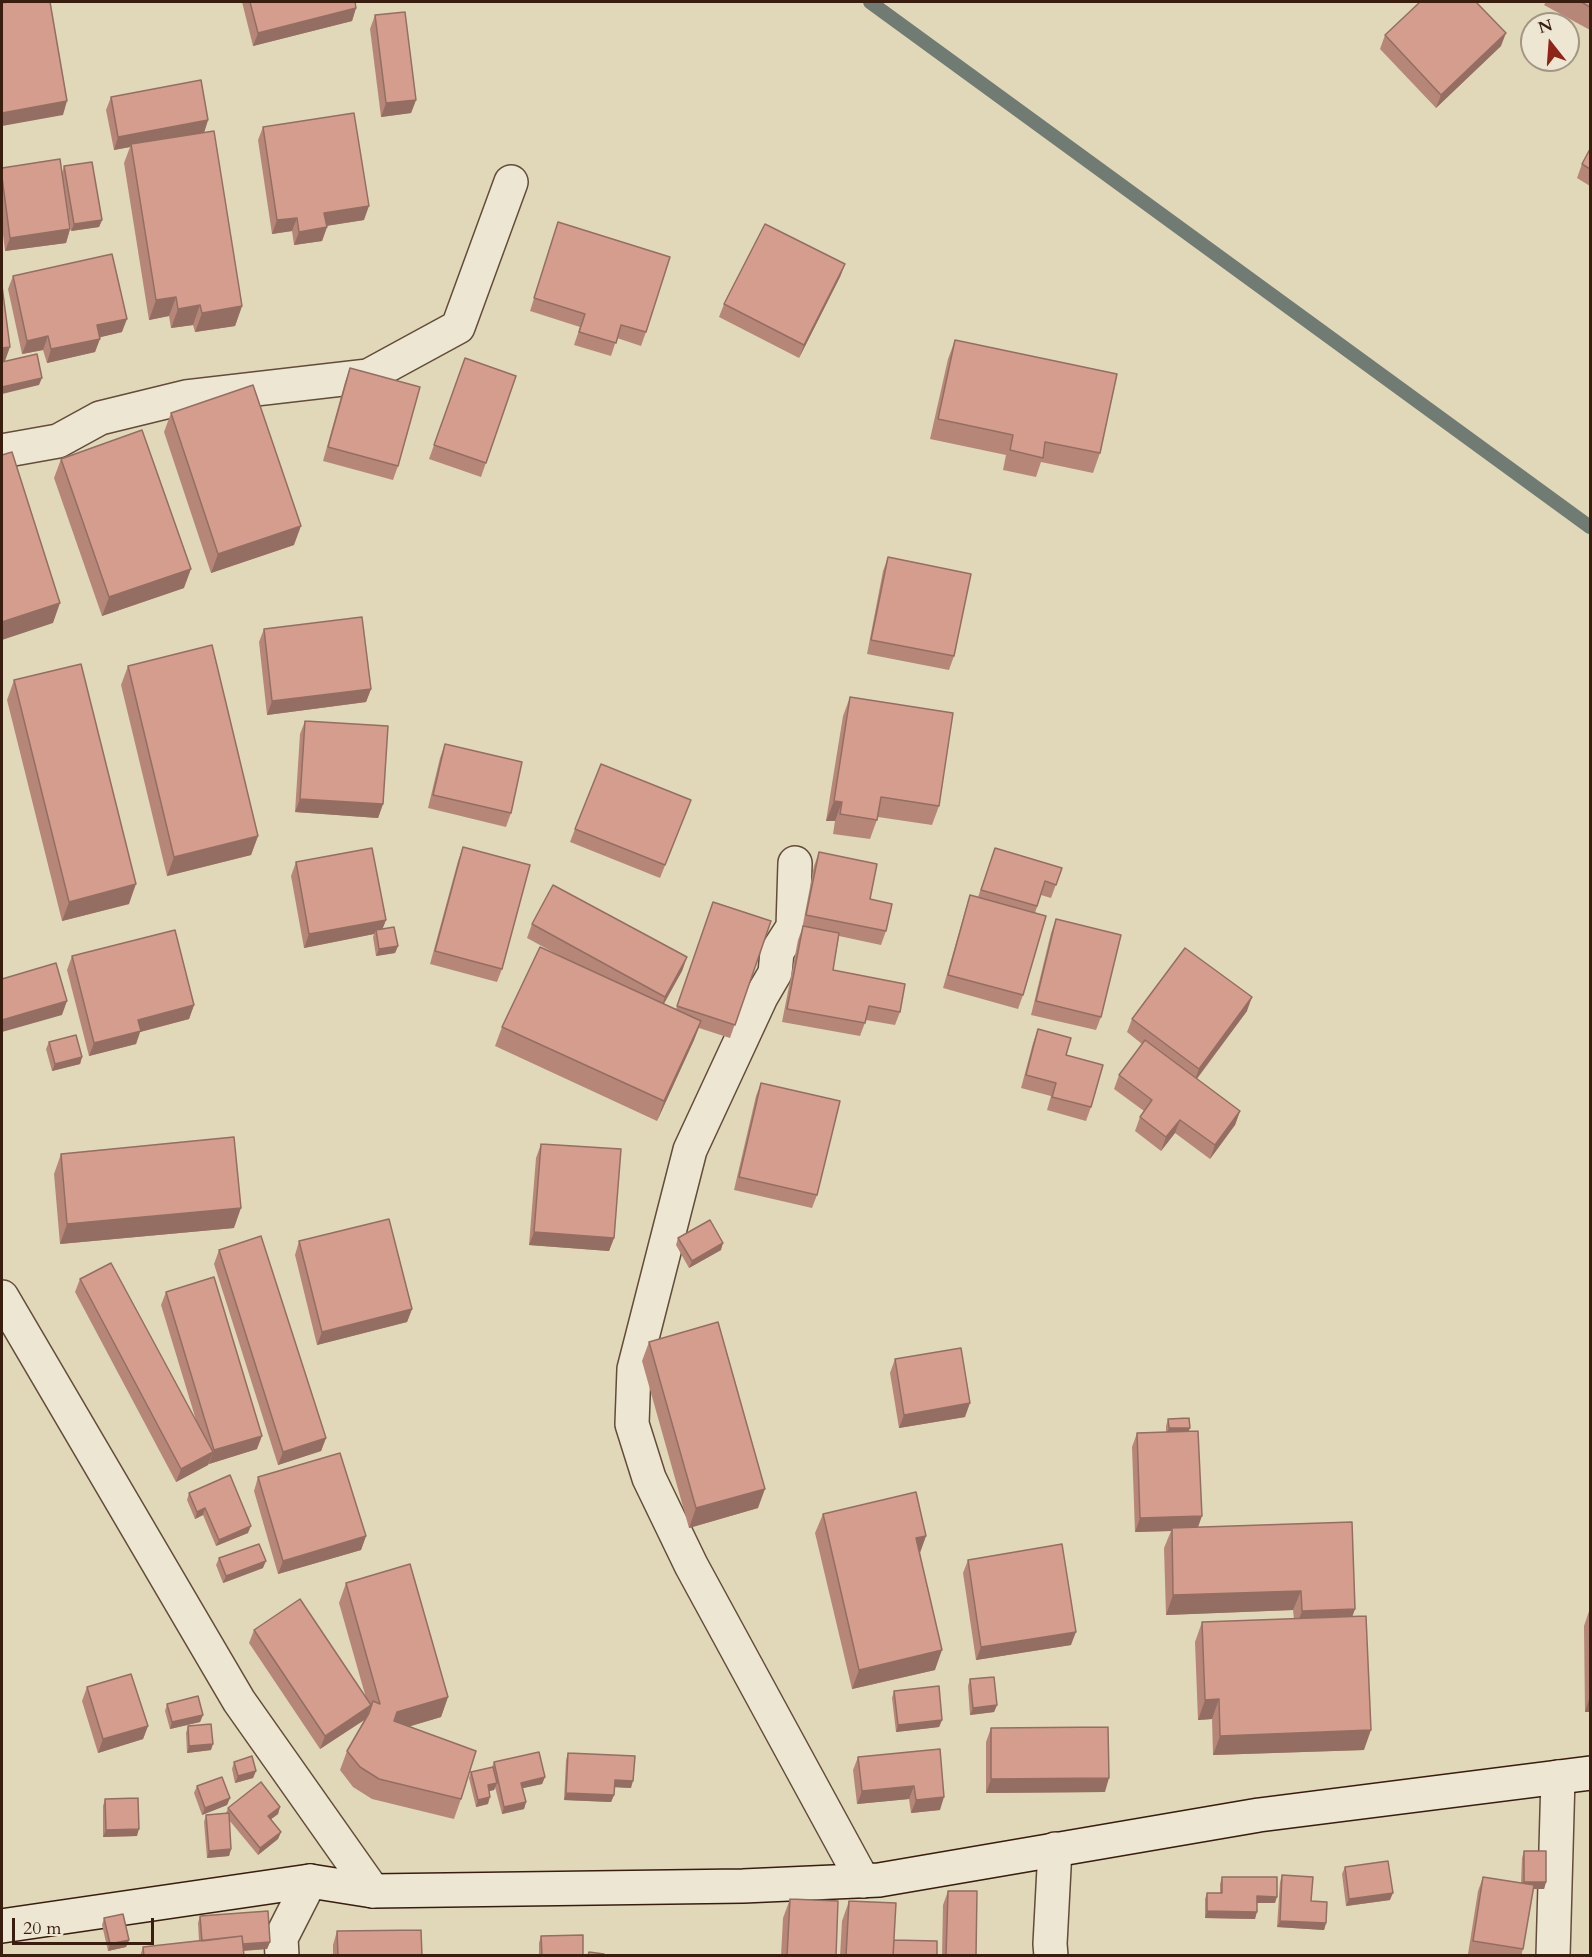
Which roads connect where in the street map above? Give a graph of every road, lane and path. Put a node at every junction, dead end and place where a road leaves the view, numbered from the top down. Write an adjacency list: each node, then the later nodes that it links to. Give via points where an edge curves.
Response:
1 (511, 182): 2 (street, via 458,327 368,376 186,396 100,418 58,441)
2 (2, 451)
3 (795, 863): 9 (street, via 793,927 777,952 775,973 690,1150 634,1369 632,1424 648,1478 691,1565)
4 (2, 1297): 10 (street, via 239,1701)
5 (1590, 1773): 6 (street)
6 (1558, 1777): 7 (street, via 1259,1815); 14 (street)
7 (1056, 1849): 9 (street); 13 (street)
8 (310, 1881): 10 (street); 11 (street); 12 (street, via 281,1938)
9 (863, 1881): 10 (street)
10 (373, 1891)
11 (2, 1926)
12 (282, 1956)
13 (1051, 1956)
14 (1553, 1956)

